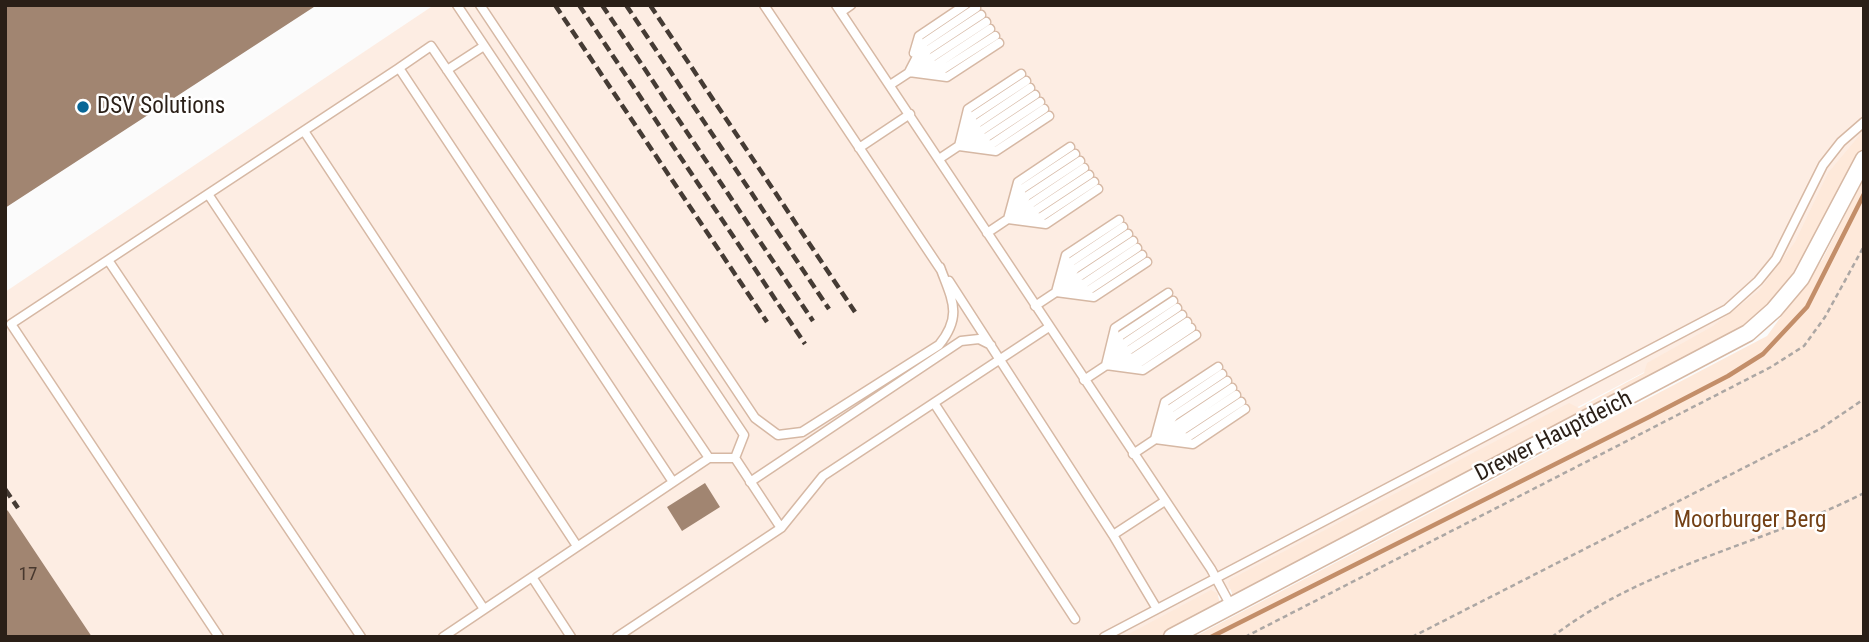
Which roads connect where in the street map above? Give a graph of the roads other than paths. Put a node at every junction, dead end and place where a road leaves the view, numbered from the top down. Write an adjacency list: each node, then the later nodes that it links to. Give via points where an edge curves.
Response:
1 (457, 5): 8 (lane)
2 (480, 5): 27 (lane, via 755,418 778,435 802,432 939,345 951,330 956,312)
3 (764, 5): 18 (lane)
4 (851, 5): 6 (lane)
5 (965, 5): 11 (lane, via 919,36)
6 (838, 9): 12 (lane)
7 (988, 25): 11 (lane, via 937,64); 11 (lane, via 928,50); 11 (lane, via 947,78)
8 (484, 46): 10 (lane); 41 (lane, via 744,435)
9 (399, 68): 10 (lane, via 431,46); 16 (lane); 42 (lane)
10 (447, 70): 40 (lane)
11 (909, 72): 12 (lane)
12 (890, 85): 14 (lane)
13 (1035, 95): 17 (lane, via 987,137); 17 (lane, via 978,123); 17 (lane, via 996,151); 17 (lane, via 968,109)
14 (910, 114): 18 (lane); 19 (lane)
15 (1864, 122): 49 (lane, via 1823,165 1776,259 1727,309)
16 (304, 131): 22 (lane); 47 (lane)
17 (959, 146): 19 (lane)
18 (859, 148): 27 (lane)
19 (939, 159): 24 (lane)
20 (1864, 159): 50 (street, Drewer Hauptdeich, via 1801,278 1748,333)
21 (1084, 168): 23 (lane, via 1036,210); 23 (lane, via 1027,196); 23 (lane, via 1018,182); 23 (lane, via 1046,224)
22 (208, 194): 26 (lane); 51 (lane)
23 (1008, 219): 24 (lane)
24 (987, 233): 29 (lane)
25 (1133, 241): 28 (lane, via 1084,283); 28 (lane, via 1075,269); 28 (lane, via 1094,297); 28 (lane, via 1066,255)
26 (108, 260): 55 (lane, via 11,324); 56 (lane)
27 (940, 267): 32 (lane)
28 (1056, 292): 29 (lane)
29 (1035, 306): 31 (lane)
30 (1182, 315): 34 (lane, via 1134,356); 34 (lane, via 1125,342); 34 (lane, via 1143,370); 34 (lane, via 1115,328)
31 (1049, 327): 33 (lane); 35 (lane)
32 (992, 346): 33 (lane); 43 (lane, via 979,339 961,341)
33 (1001, 359): 37 (lane); 46 (lane)
34 (1106, 365): 35 (lane)
35 (1084, 380): 39 (lane)
36 (1232, 388): 38 (lane, via 1184,430); 38 (lane, via 1174,416); 38 (lane, via 1193,444); 38 (lane, via 1165,402)
37 (934, 403): 45 (lane, via 823,476); 53 (lane)
38 (1155, 439): 39 (lane)
39 (1133, 454): 44 (lane)
40 (709, 458): 41 (lane); 42 (lane)
41 (735, 458): 43 (lane)
42 (673, 482): 47 (lane)
43 (750, 482): 45 (lane)
44 (1165, 501): 46 (lane); 49 (lane)
45 (781, 528): 58 (lane)
46 (1113, 535): 52 (lane)
47 (577, 546): 48 (lane)
48 (532, 578): 51 (lane); 57 (lane)
49 (1216, 579): 50 (lane); 52 (lane)
50 (1231, 606): 60 (street, Drewer Hauptdeich)
51 (484, 609): 54 (lane)
52 (1157, 609): 59 (lane)
53 (1075, 619)
54 (449, 635)
55 (219, 637)
56 (361, 637)
57 (571, 637)
58 (617, 637)
59 (1104, 637)
60 (1172, 637)

